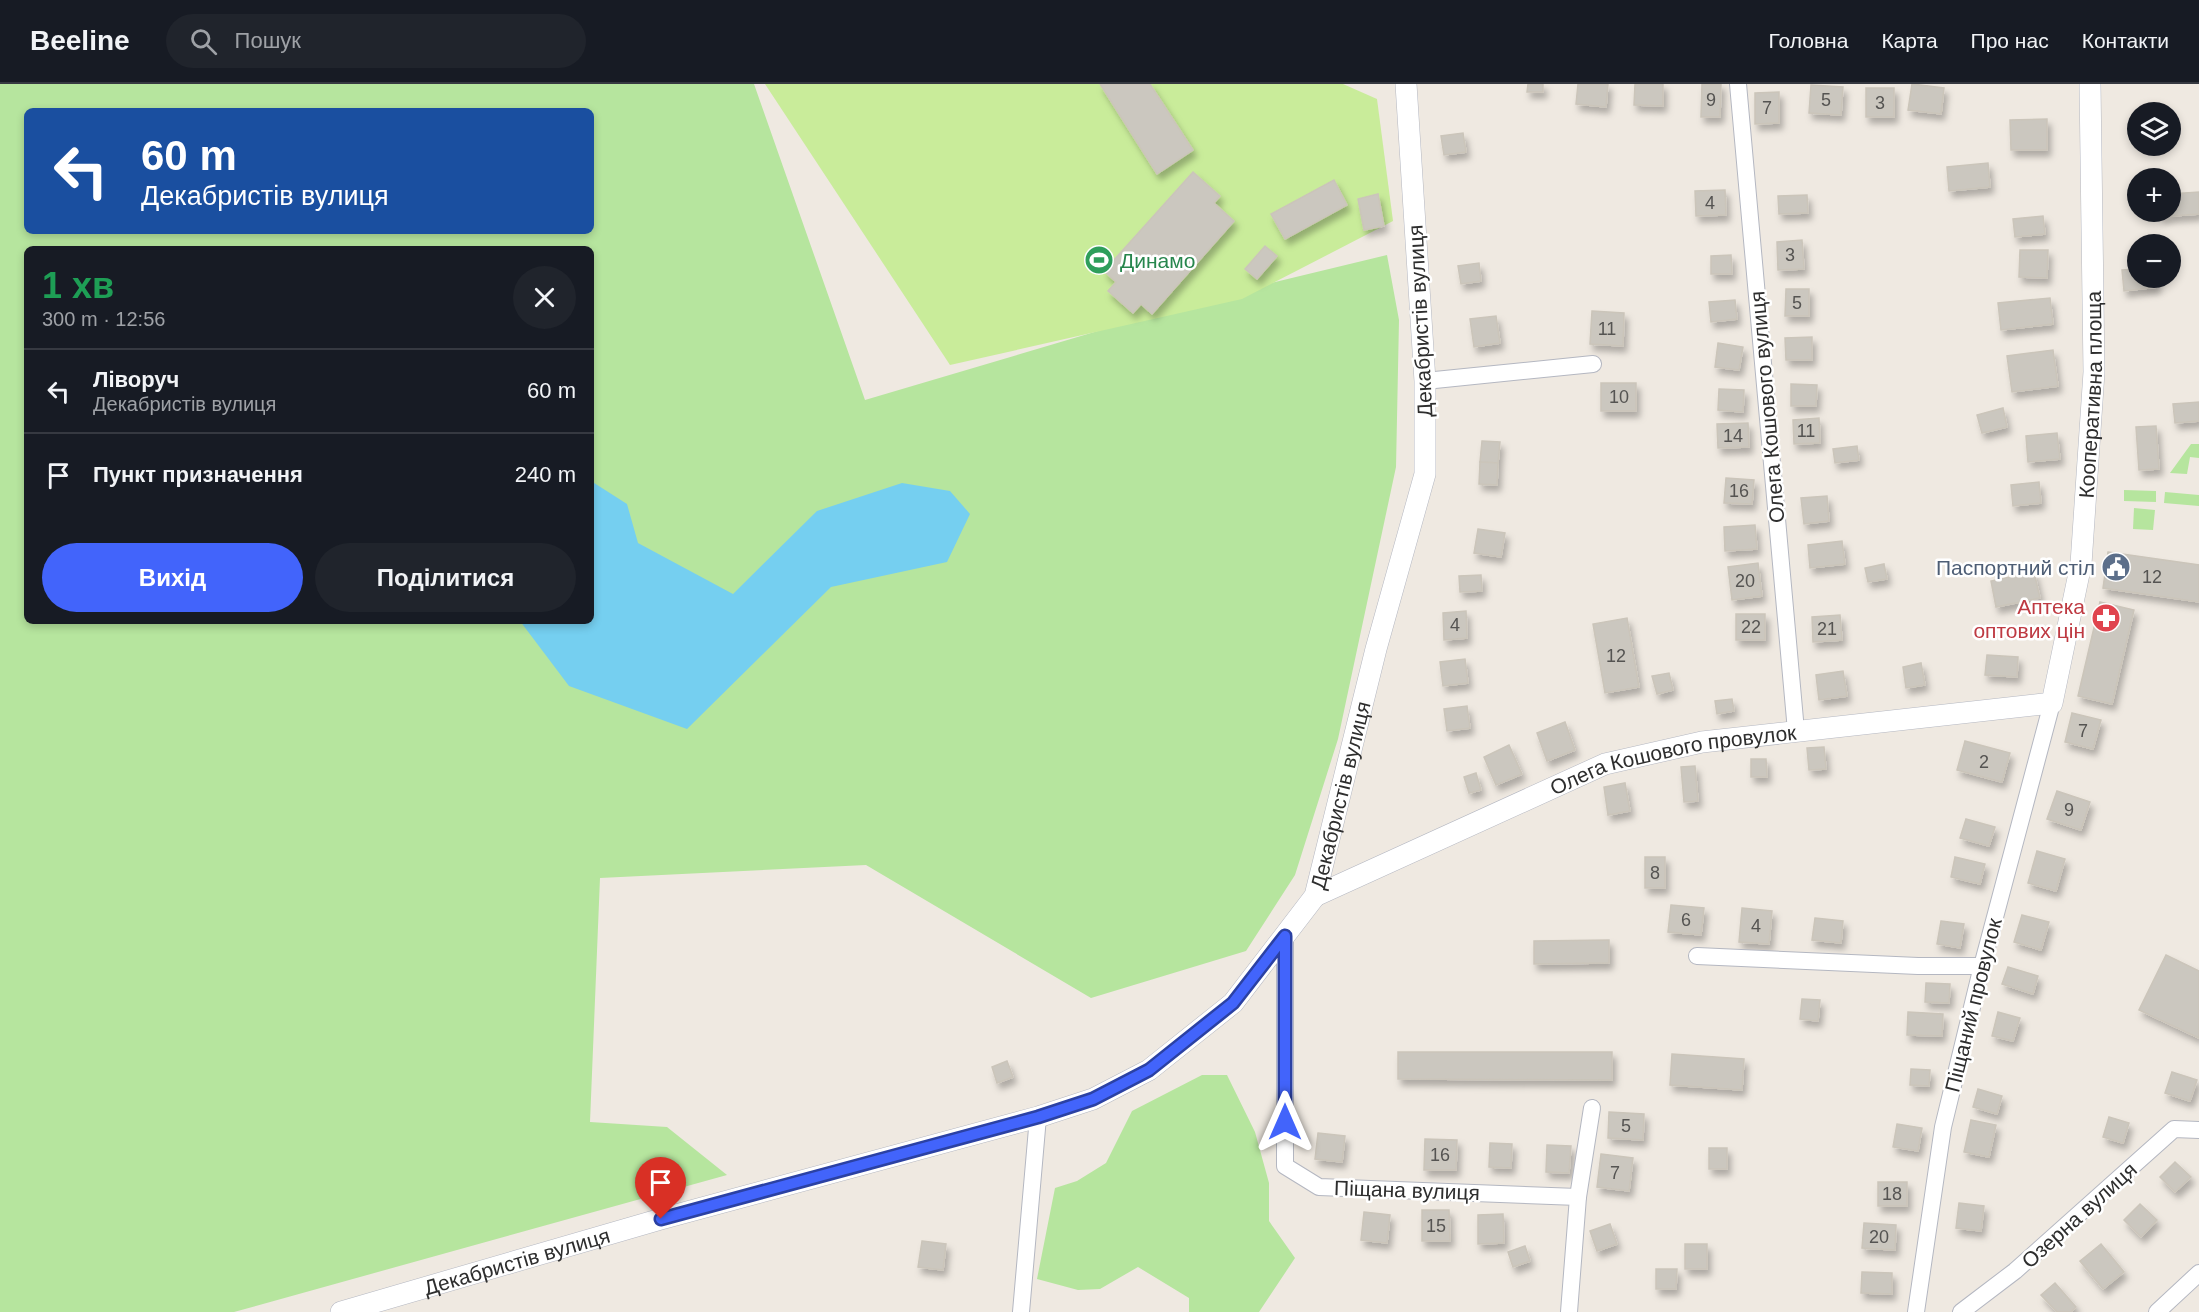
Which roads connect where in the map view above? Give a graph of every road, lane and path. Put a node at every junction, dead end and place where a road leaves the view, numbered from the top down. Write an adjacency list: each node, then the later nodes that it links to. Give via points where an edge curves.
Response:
1 (1406, 84): 5 (street, Декабристів вулиця)
2 (1738, 84): 7 (street, Олега Кошового вулиця)
3 (2090, 84): 6 (street, Кооперативна площа, via 2094,372 2081,564)
4 (1593, 364): 5 (street)
5 (1425, 381): 8 (street, Декабристів вулиця, via 1425,474 1376,649)
6 (2052, 703): 7 (street, Олега Кошового провулок); 11 (street, Піщаний провулок)
7 (1796, 731): 8 (street, Олега Кошового провулок, via 1702,742 1605,764)
8 (1315, 896): 9 (street, Декабристів вулиця)
9 (1285, 936): 13 (street, Декабристів вулиця, via 1233,1003 1149,1070 1093,1099); 15 (street, Піщана вулиця, via 1285,1166 1319,1187)
10 (1697, 956): 11 (street)
11 (1982, 966): 20 (street, Піщаний провулок, via 1943,1127)
12 (1592, 1108): 15 (street)
13 (1038, 1117): 17 (street, Декабристів вулиця, via 661,1219); 18 (street)
14 (2199, 1130): 21 (street, Озерна вулиця, via 2174,1129 2032,1256)
15 (1578, 1197): 19 (street)
16 (2199, 1273): 22 (street)
17 (341, 1312)
18 (1022, 1312)
19 (1569, 1312)
20 (1917, 1312)
21 (1961, 1312)
22 (2157, 1312)

